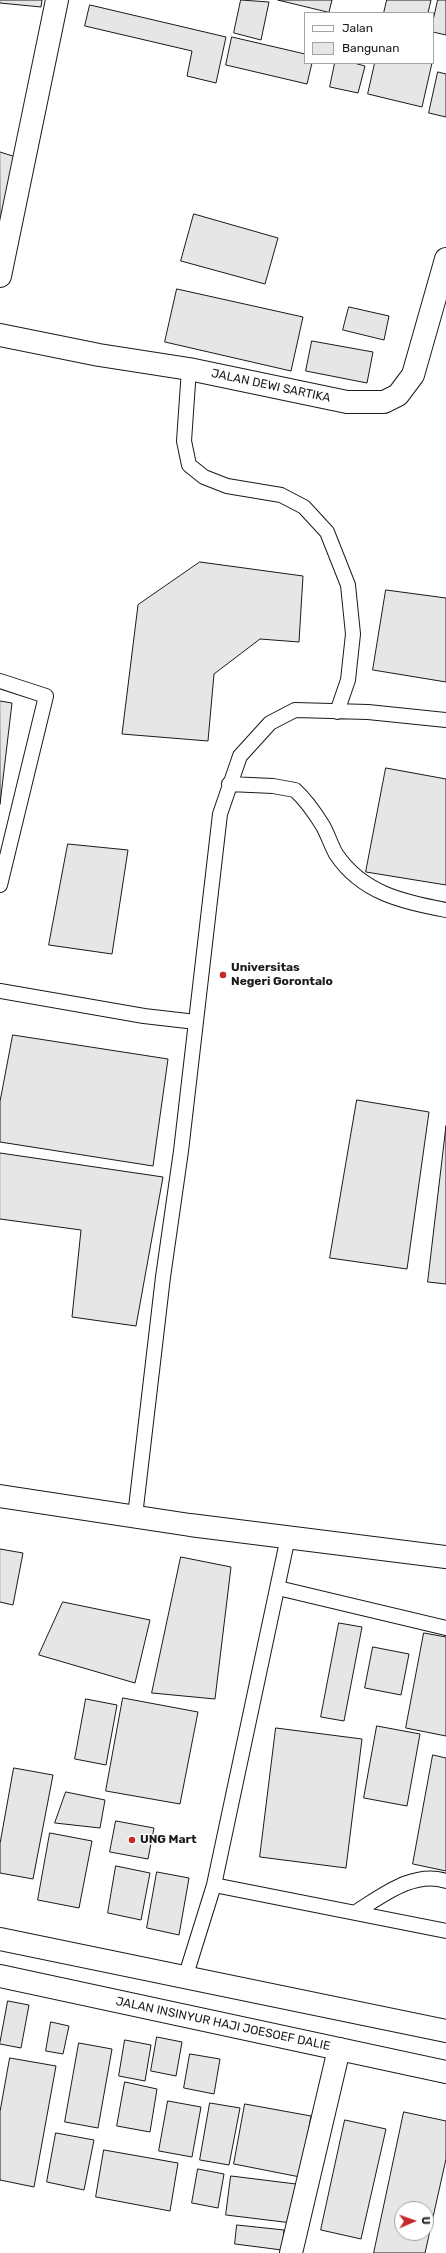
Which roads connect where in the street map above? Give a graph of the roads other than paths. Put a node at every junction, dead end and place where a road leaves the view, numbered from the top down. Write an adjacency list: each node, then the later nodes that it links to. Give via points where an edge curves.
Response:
1 (56, 0): 3 (street)
2 (446, 259): 5 (street, JALAN DEWI SARTIKA, via 413,375 398,395 384,402 347,402)
3 (0, 276)
4 (0, 335): 5 (street, JALAN DEWI SARTIKA)
5 (189, 370): 7 (lane, via 184,442 189,465 204,478 227,486 282,496 304,508 327,532 348,585 353,634 348,680)
6 (0, 681): 10 (lane, via 46,696)
7 (337, 712): 8 (lane, via 368,712); 9 (lane, via 295,710 270,724 240,756)
8 (446, 720)
9 (229, 784): 11 (lane, via 295,790 323,826 336,854 357,878 381,894); 13 (lane, via 220,814)
10 (0, 885)
11 (446, 910)
12 (0, 991): 13 (lane, via 144,1016)
13 (196, 1022): 15 (lane)
14 (0, 1496): 15 (street)
15 (135, 1516): 16 (street, via 190,1526)
16 (288, 1538): 17 (street); 18 (lane)
17 (446, 1557)
18 (278, 1588): 19 (lane); 21 (lane)
19 (446, 1628)
20 (446, 1881): 22 (lane, via 426,1878 409,1882)
21 (214, 1885): 22 (lane); 26 (lane)
22 (356, 1912): 23 (lane)
23 (446, 1931)
24 (0, 1939): 26 (street)
25 (0, 1976): 28 (street, JALAN INSINYUR HAJI JOESOEF DALIE)
26 (185, 1978): 27 (street)
27 (446, 2031)
28 (339, 2049): 29 (street, JALAN INSINYUR HAJI JOESOEF DALIE); 30 (street)
29 (446, 2072)
30 (291, 2253)

